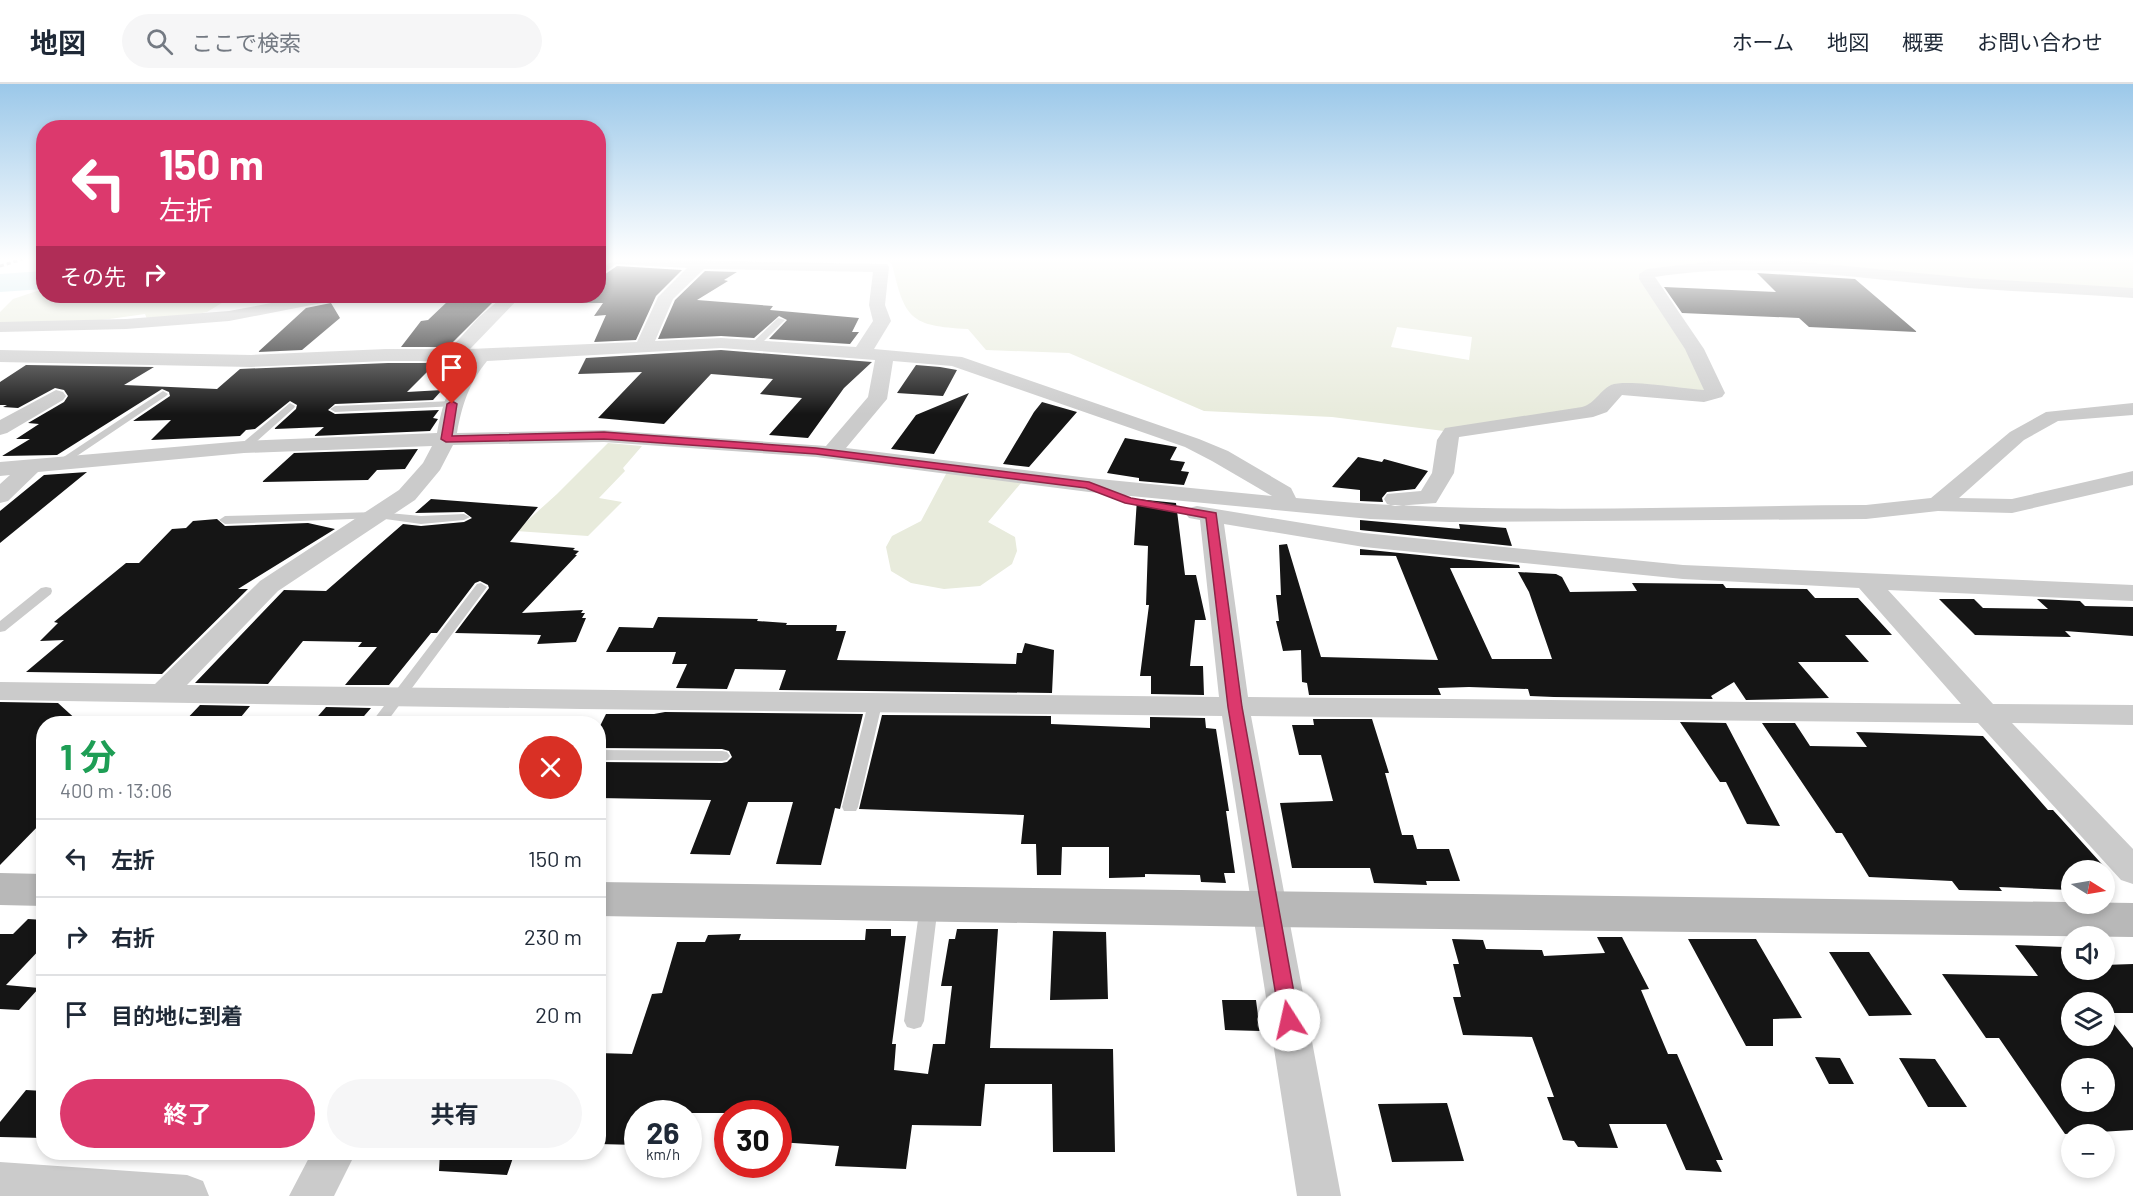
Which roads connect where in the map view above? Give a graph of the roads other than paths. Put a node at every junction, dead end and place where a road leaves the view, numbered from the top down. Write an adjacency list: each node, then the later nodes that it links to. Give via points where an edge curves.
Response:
1 (255, 311): 7 (street, via 126,324)
2 (496, 311): 11 (street)
3 (660, 311): 9 (street)
4 (879, 311): 10 (street, via 882,321)
5 (1668, 311): 31 (street, via 1714,393 1704,396 1619,389 1600,408 1586,413 1452,432 1446,444 1444,470 1428,498)
6 (781, 320): 8 (lane)
7 (0, 327)
8 (754, 346): 9 (street, via 721,343); 10 (street)
9 (644, 347): 12 (street)
10 (862, 353): 13 (street)
11 (455, 355): 12 (street); 14 (street, via 251,361)
12 (482, 355): 17 (street, via 467,373)
13 (886, 355): 24 (street, via 877,399); 31 (street, via 955,361 1192,443 1220,456)
14 (3, 358)
15 (163, 394): 25 (lane)
16 (56, 396): 21 (street)
17 (452, 404): 19 (lane); 22 (street)
18 (290, 406): 23 (lane)
19 (335, 409)
20 (2133, 409): 32 (street, via 2053,416 2017,436)
21 (0, 429)
22 (446, 439): 23 (street); 24 (street, via 604,436); 33 (street, via 432,465 407,495)
23 (244, 447): 25 (street)
24 (831, 453): 29 (street)
25 (58, 464): 26 (street)
26 (32, 466): 27 (street); 30 (street)
27 (0, 469)
28 (2133, 478): 32 (street, via 2012,506)
29 (1089, 485): 31 (street, via 1233,500); 34 (street, via 1129,501)
30 (0, 496)
31 (1284, 498): 32 (street, via 1371,512 1450,515 1866,512)
32 (1938, 504)
33 (378, 514): 35 (lane, via 421,520); 36 (lane); 43 (street, via 269,586)
34 (1211, 516): 37 (street, via 1365,540 1683,572); 46 (street)
35 (464, 517)
36 (225, 520)
37 (1866, 581): 40 (street); 48 (street)
38 (480, 587): 44 (lane)
39 (46, 591): 41 (lane)
40 (2133, 593)
41 (0, 628)
42 (0, 691): 43 (street)
43 (162, 694): 44 (street)
44 (396, 698): 47 (street); 50 (lane)
45 (875, 704): 46 (street); 47 (street); 53 (lane)
46 (1235, 707): 48 (street); 59 (street)
47 (575, 712)
48 (1985, 713): 49 (street); 54 (street)
49 (2133, 715)
50 (383, 716)
51 (606, 754): 52 (lane)
52 (722, 756)
53 (850, 807)
54 (2133, 871)
55 (0, 889): 56 (street)
56 (36, 890)
57 (606, 899): 58 (street)
58 (929, 904): 59 (street); 61 (lane)
59 (1270, 910): 60 (street); 66 (street)
60 (2133, 920)
61 (914, 1021)
62 (331, 1160): 65 (street)
63 (0, 1183): 64 (street)
64 (187, 1196)
65 (311, 1196)
66 (1319, 1196)

